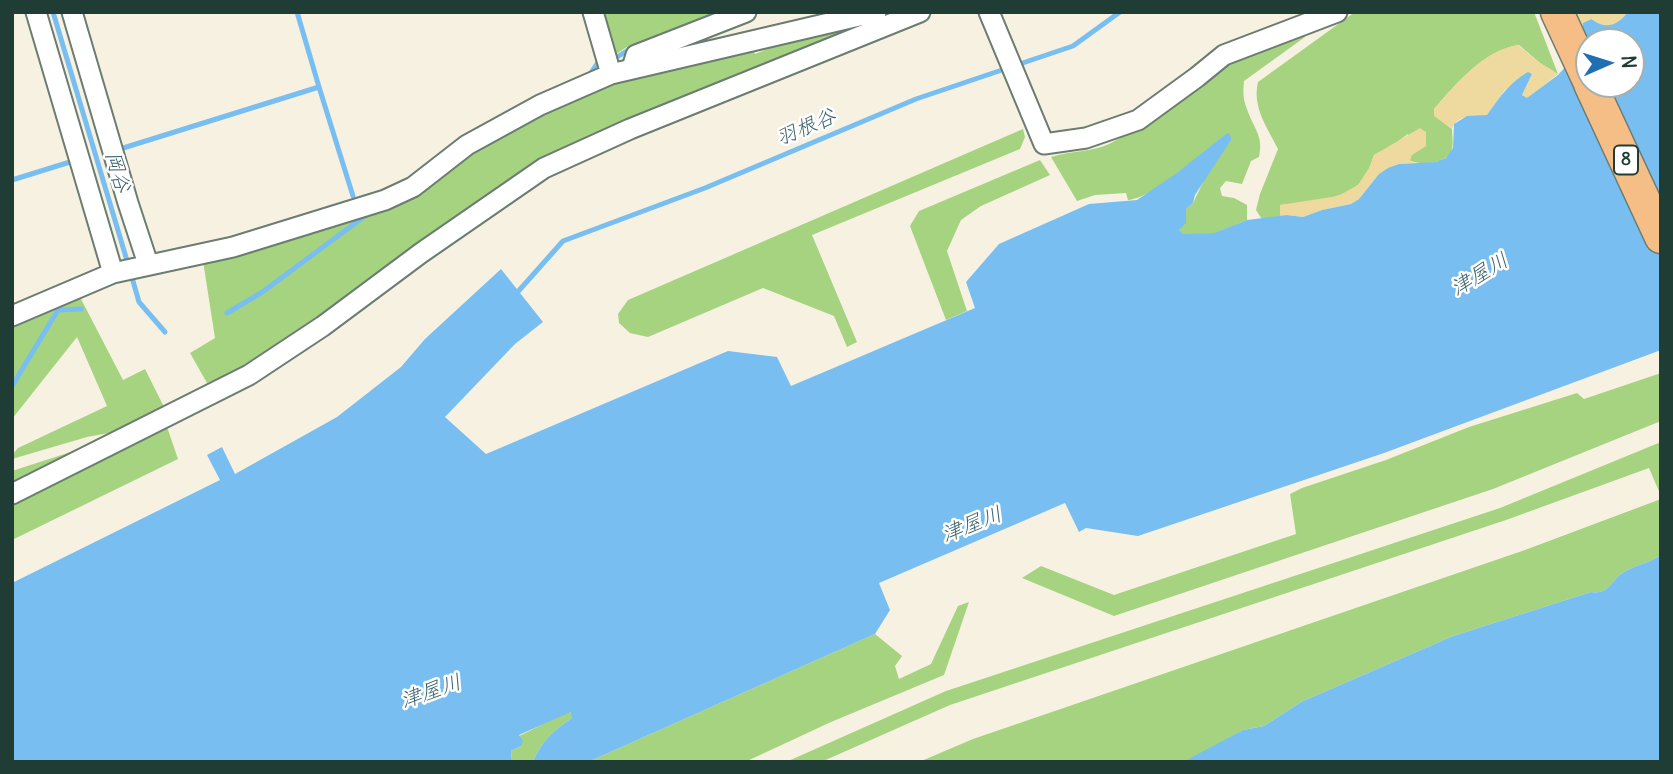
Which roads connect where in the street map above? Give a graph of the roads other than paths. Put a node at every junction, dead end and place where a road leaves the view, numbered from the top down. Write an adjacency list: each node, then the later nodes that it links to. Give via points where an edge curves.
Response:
1 (36, 12): 15 (street)
2 (72, 12): 15 (street)
3 (593, 12): 12 (street)
4 (746, 12): 11 (street, via 636,55)
5 (876, 12): 11 (street)
6 (920, 12): 17 (street, via 544,168 248,374)
7 (989, 12): 8 (street, via 1044,144 1086,138 1139,120 1224,55)
8 (1337, 12)
9 (1557, 12): 10 (main road, 8)
10 (1575, 51)
11 (632, 68): 12 (street)
12 (611, 74): 15 (street, via 540,105 467,145 413,187 384,200 233,247)
13 (1597, 98): 14 (main road, 8)
14 (1661, 237)
15 (130, 269): 16 (street)
16 (12, 316)
17 (12, 494)

